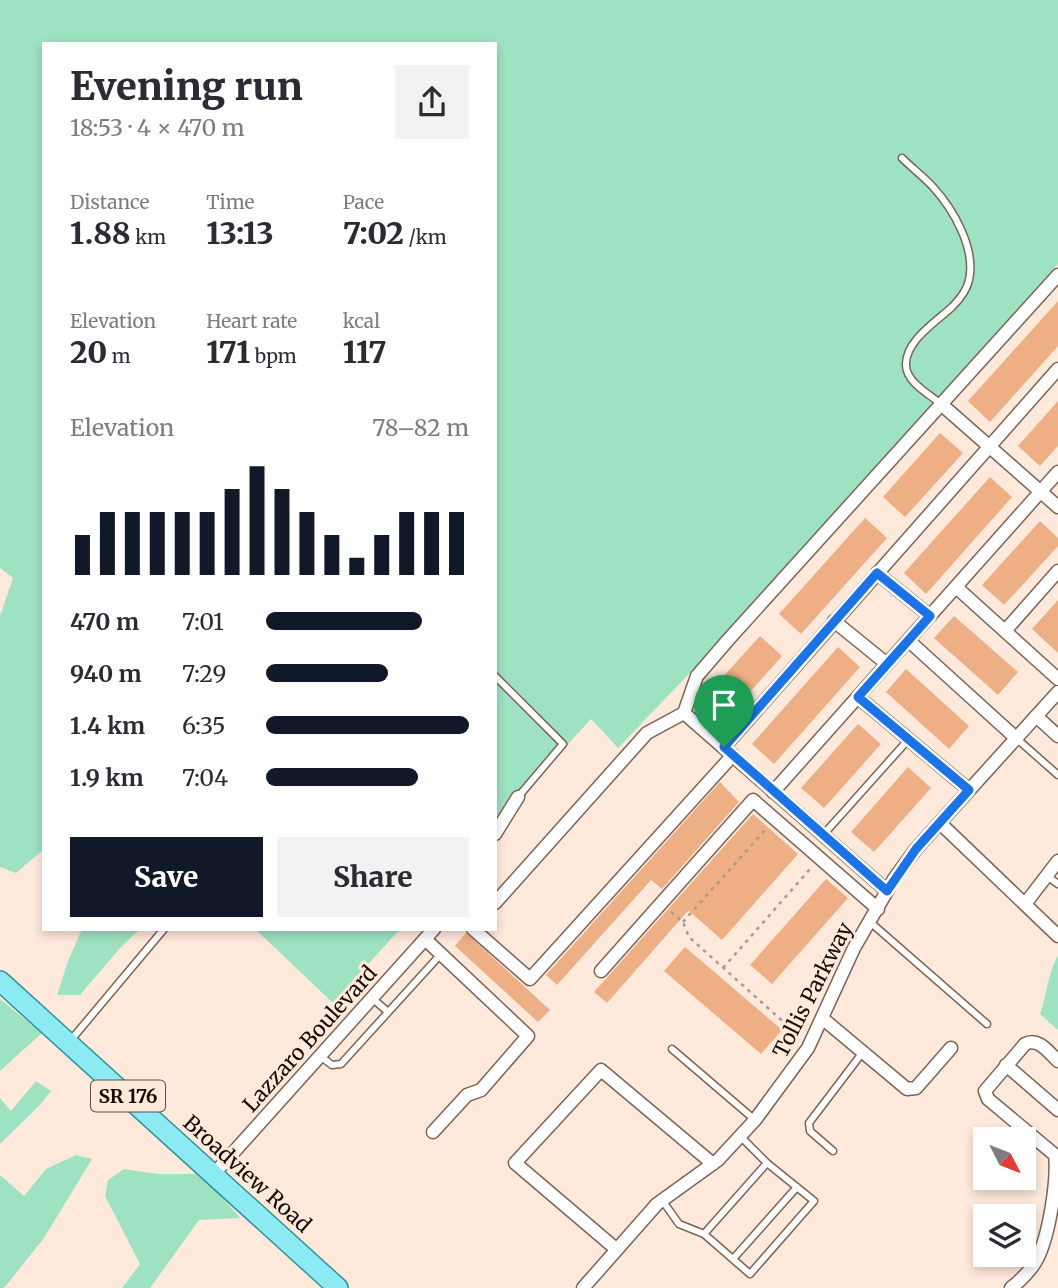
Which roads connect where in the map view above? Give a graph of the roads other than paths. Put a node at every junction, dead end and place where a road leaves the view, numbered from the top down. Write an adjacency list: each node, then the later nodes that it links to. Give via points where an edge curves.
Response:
1 (902, 158): 4 (lane, via 934,188 958,222 971,271 969,284 952,307 923,331 906,364 909,377)
2 (1058, 275): 4 (street)
3 (1058, 369): 5 (street)
4 (941, 404): 5 (street); 21 (street, via 697,676)
5 (990, 446): 7 (street); 10 (street)
6 (1058, 472): 7 (street)
7 (1041, 492): 8 (street); 11 (street)
8 (1058, 507)
9 (1058, 571): 14 (street)
10 (877, 573): 12 (street); 13 (street)
11 (956, 587): 12 (street); 14 (street)
12 (930, 616): 15 (street)
13 (834, 621): 16 (street); 26 (street)
14 (1004, 631): 18 (street)
15 (909, 640): 16 (street); 24 (street)
16 (887, 664): 20 (street)
17 (497, 678): 30 (lane, via 563,744)
18 (1058, 679)
19 (1058, 692): 22 (street, Tollis Parkway)
20 (858, 697): 25 (street); 29 (street)
21 (684, 713): 26 (street); 38 (street, via 647,733)
22 (1036, 716): 23 (street); 24 (street, Tollis Parkway)
23 (1058, 736)
24 (1016, 738): 27 (lane); 28 (street, Tollis Parkway)
25 (909, 739): 28 (street); 33 (lane)
26 (728, 751): 29 (street); 43 (street, via 530,979)
27 (1058, 775)
28 (969, 790): 31 (street, Tollis Parkway)
29 (773, 792): 33 (street)
30 (519, 797): 32 (street)
31 (940, 823): 37 (street, Tollis Parkway); 39 (street)
32 (497, 831)
33 (823, 835): 37 (street)
34 (1058, 861): 35 (street)
35 (1047, 876): 36 (lane); 39 (street)
36 (1058, 884)
37 (887, 891): 40 (street, Tollis Parkway)
38 (497, 901)
39 (1025, 904): 45 (street)
40 (878, 909): 41 (street, Tollis Parkway); 47 (street, via 753,800)
41 (870, 922): 51 (street, Tollis Parkway); 52 (lane)
42 (162, 931): 53 (lane)
43 (475, 931)
44 (430, 934): 46 (street); 49 (street, Lazzaro Boulevard)
45 (1058, 936)
46 (441, 954): 50 (lane); 62 (street, via 527,1036 481,1090 467,1095)
47 (601, 971)
48 (0, 981): 53 (main road, Broadview Road / SR 176)
49 (372, 998): 50 (lane); 57 (street, Lazzaro Boulevard)
50 (388, 1012): 57 (lane, via 341,1064 332,1065)
51 (822, 1018): 56 (street); 61 (street, Tollis Parkway, via 808,1048)
52 (987, 1024)
53 (68, 1042): 67 (main road, Broadview Road / SR 176)
54 (951, 1048): 56 (street, via 916,1088 907,1089)
55 (672, 1049): 61 (lane)
56 (863, 1052): 64 (lane, via 809,1123 810,1131)
57 (320, 1056): 67 (street, Lazzaro Boulevard)
58 (1058, 1061): 59 (street, via 1031,1041)
59 (1006, 1065): 60 (street); 69 (street, via 985,1095 1055,1155)
60 (1058, 1110)
61 (755, 1120): 63 (street, Tollis Parkway)
62 (433, 1132)
63 (740, 1136): 65 (lane); 66 (street, Tollis Parkway)
64 (833, 1151)
65 (767, 1163): 68 (lane); 71 (lane)
66 (713, 1164): 70 (street, Tollis Parkway); 72 (street, via 601,1070 515,1163)
67 (214, 1174): 74 (main road, Broadview Road / SR 176)
68 (797, 1187): 73 (lane); 73 (lane, via 814,1201 750,1274)
69 (1055, 1196): 76 (street, via 1037,1259)
70 (662, 1200): 71 (lane, via 679,1224); 72 (street, Tollis Parkway)
71 (704, 1234): 73 (lane)
72 (616, 1250): 75 (street, Tollis Parkway)
73 (733, 1259)
74 (338, 1288)
75 (583, 1288)
76 (1011, 1288)

